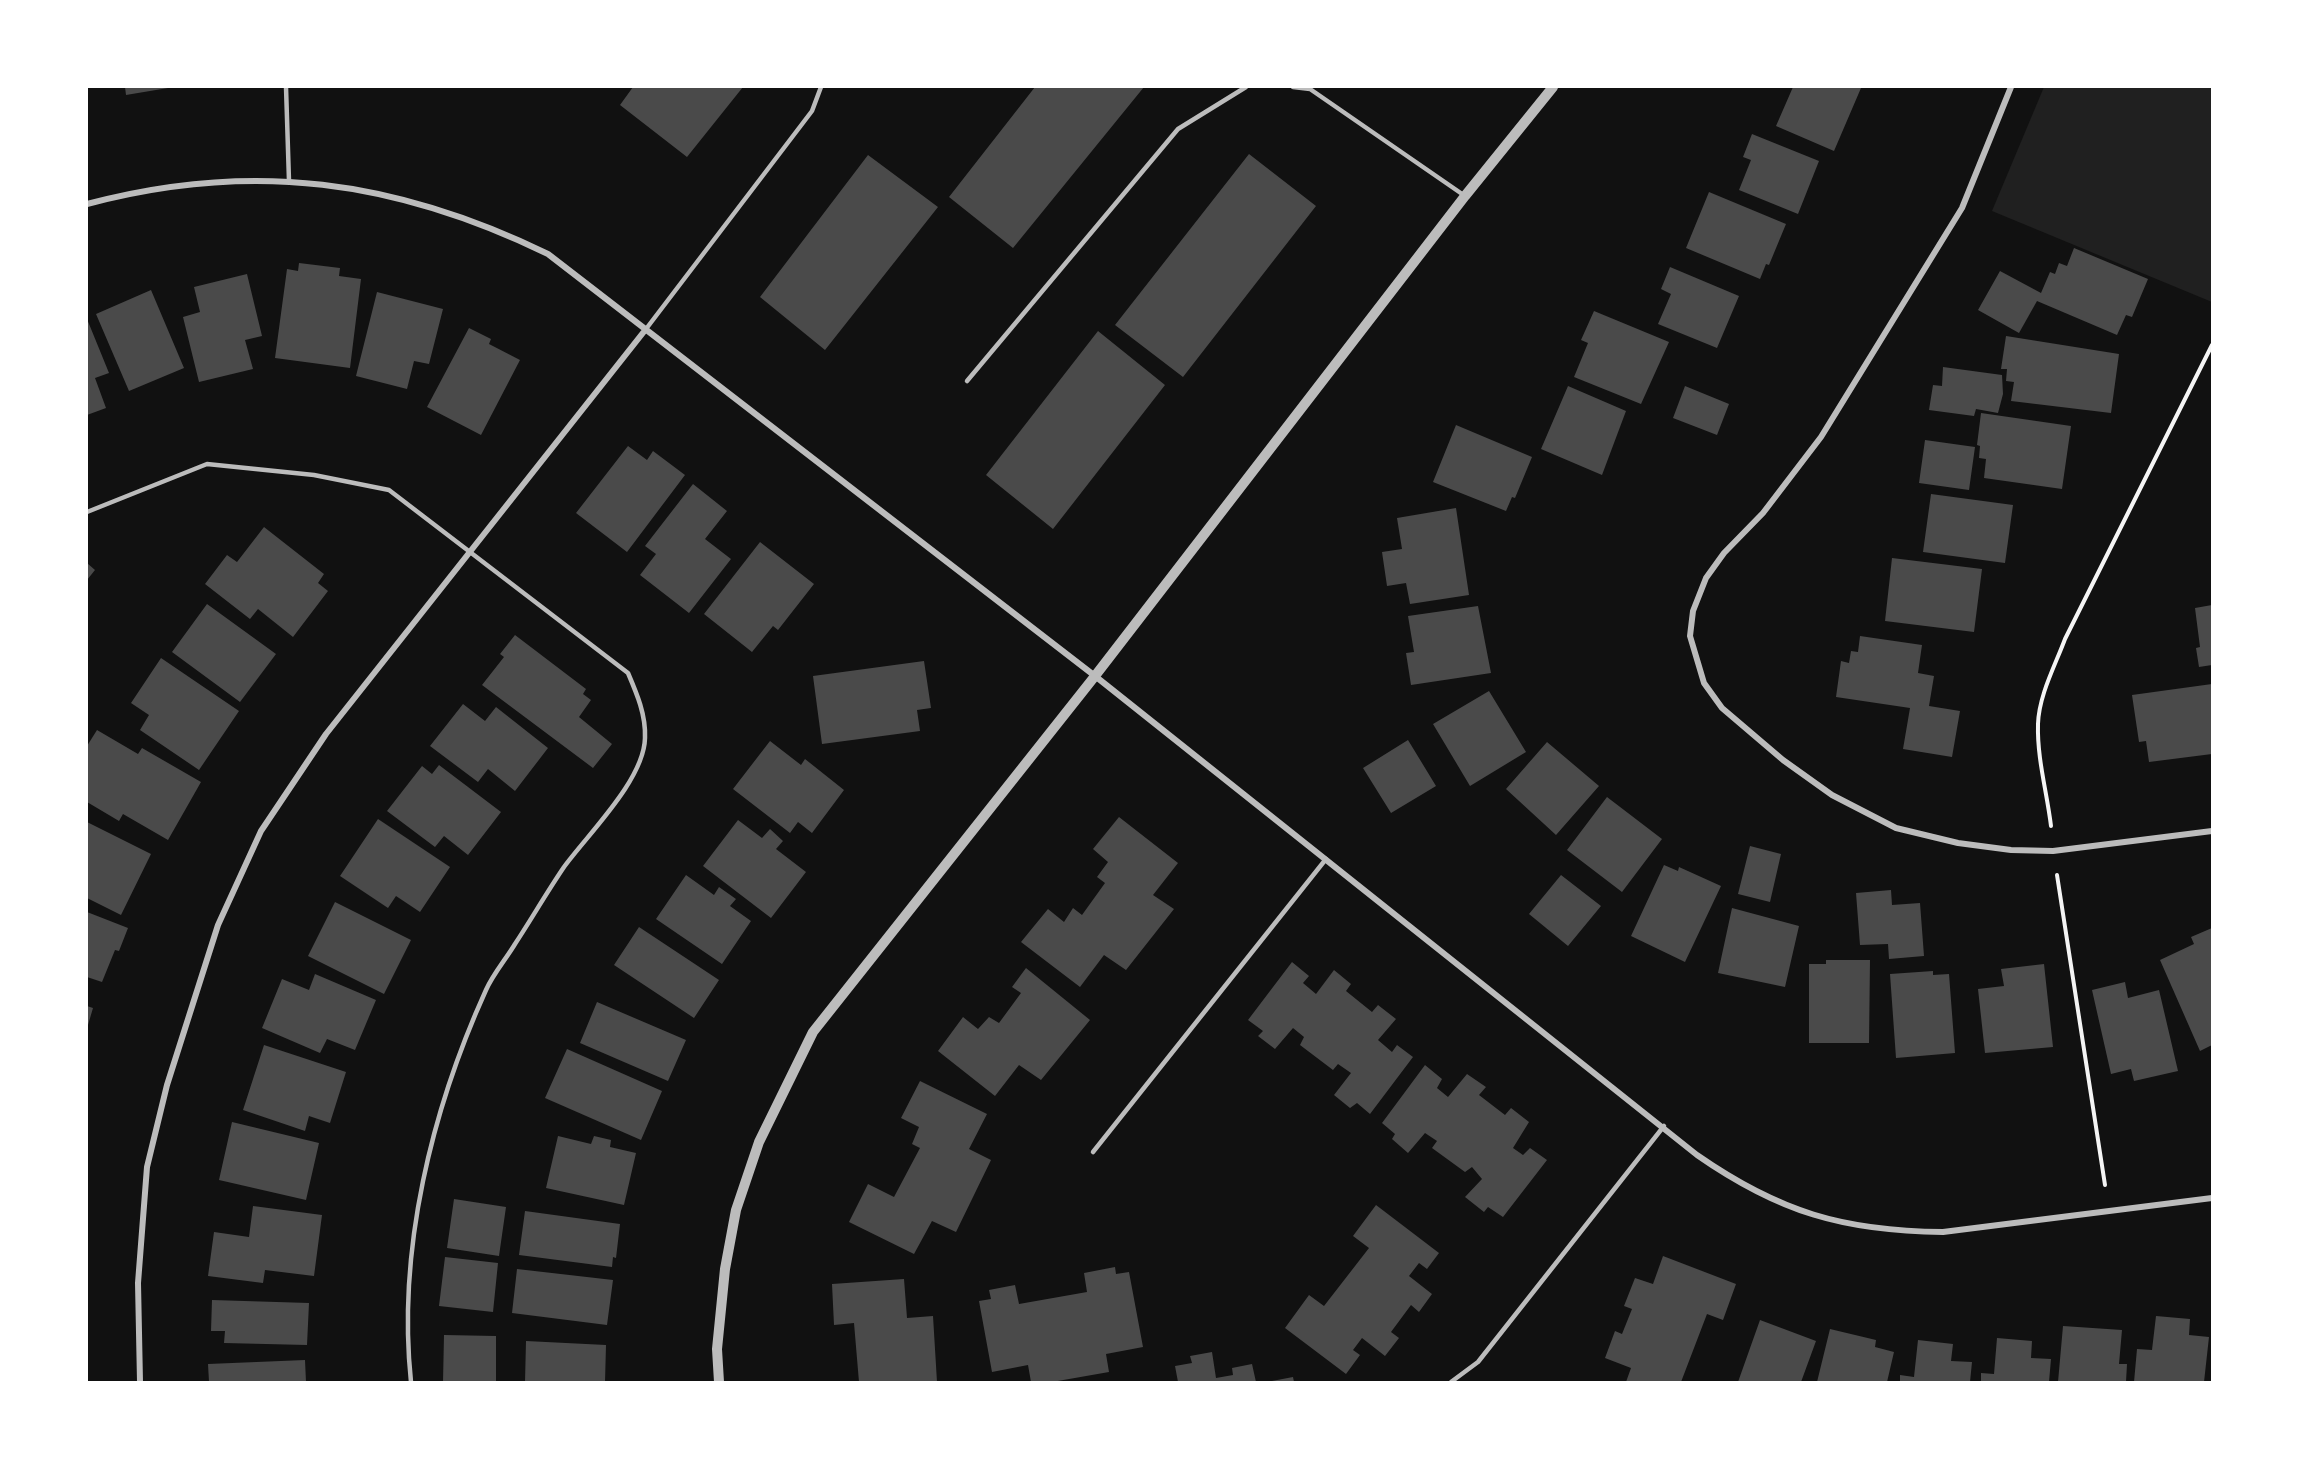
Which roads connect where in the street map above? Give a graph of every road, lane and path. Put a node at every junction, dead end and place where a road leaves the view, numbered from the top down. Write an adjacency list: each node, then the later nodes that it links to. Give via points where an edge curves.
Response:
1 (286, 87): 7 (lane)
2 (821, 87): 10 (lane, via 812,111)
3 (1246, 87): 12 (lane, via 1179,129)
4 (1293, 87): 8 (lane, via 1310,89)
5 (1553, 87): 8 (street)
6 (2011, 87): 17 (street, via 1962,208 1821,437 1763,513 1706,578 1693,611 1690,636 1704,683 1722,708 1832,795 1896,828 1958,843)
7 (289, 181): 9 (street, via 180,184); 10 (street, via 396,196 499,230 548,254)
8 (1465, 196): 15 (street)
9 (87, 204)
10 (646, 329): 14 (street); 15 (street)
11 (2212, 345): 17 (path, via 2065,639 2046,688 2038,722)
12 (967, 381)
13 (87, 512): 14 (lane, via 207,464 314,474 389,490)
14 (467, 552): 23 (street, via 306,763 261,831 218,925 167,1085 147,1167 138,1283); 24 (lane, via 628,673 641,705 645,740 631,782 565,867 487,988 446,1093 417,1213 409,1295)
15 (1095, 676): 18 (street); 25 (street, via 813,1032 759,1142 736,1210 717,1349)
16 (2212, 831): 17 (street)
17 (2053, 851): 22 (path)
18 (1326, 859): 19 (street); 20 (lane)
19 (1664, 1126): 22 (street, via 1733,1180 1813,1216 1856,1227 1943,1232); 26 (lane, via 1478,1362)
20 (1093, 1152)
21 (2212, 1198): 22 (street)
22 (2108, 1212)
23 (140, 1382)
24 (411, 1382)
25 (719, 1382)
26 (1452, 1382)

